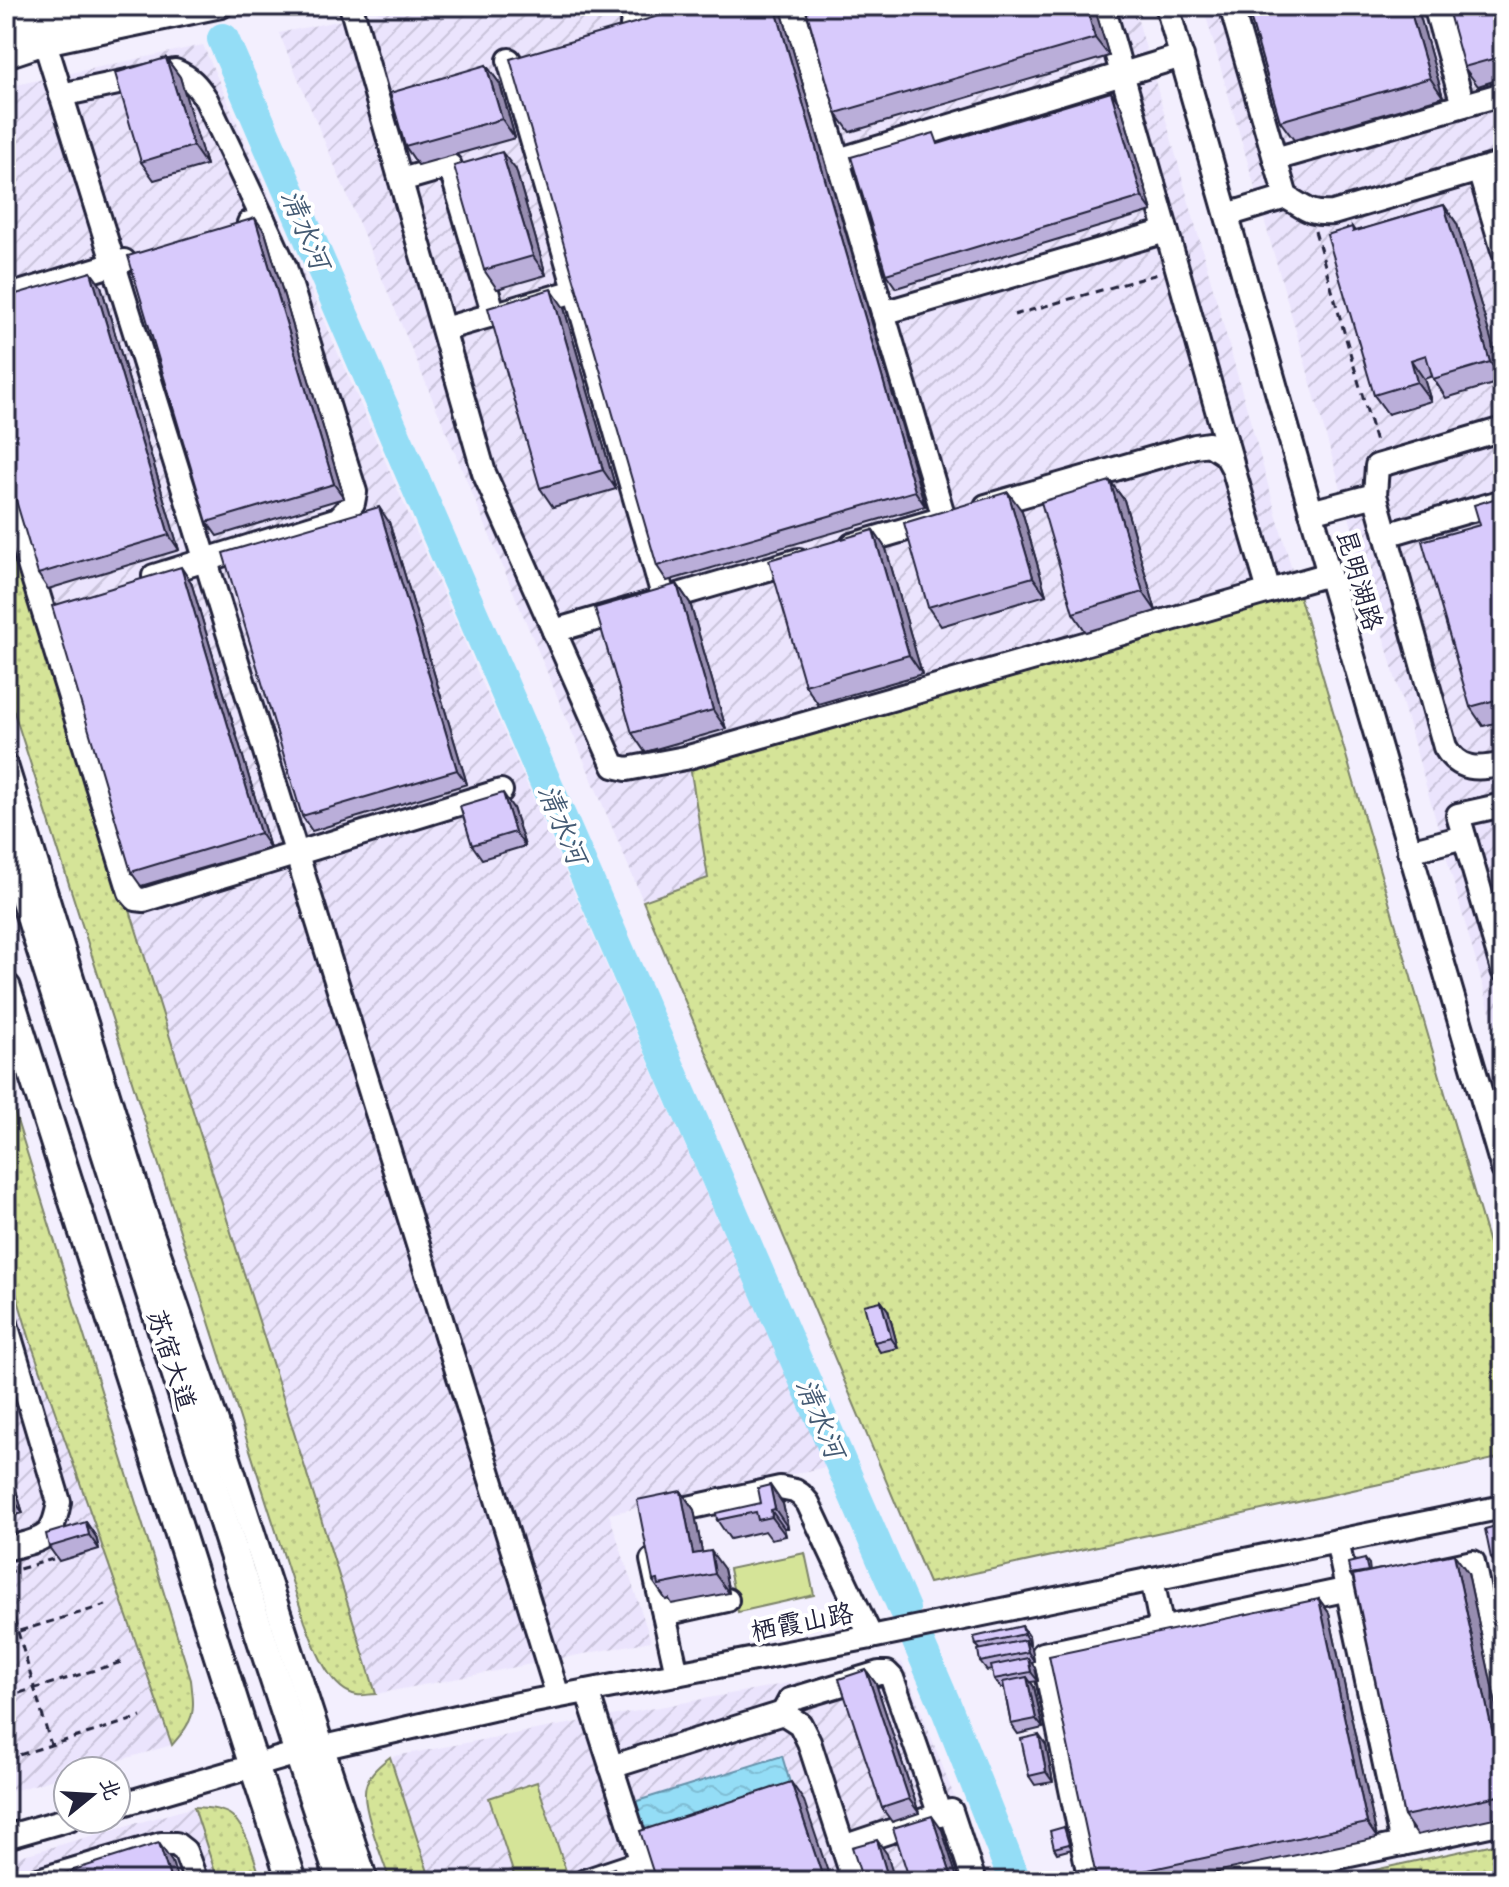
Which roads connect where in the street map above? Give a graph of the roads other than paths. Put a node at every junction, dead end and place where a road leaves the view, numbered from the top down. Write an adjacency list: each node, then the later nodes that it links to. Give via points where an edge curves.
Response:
1 (116, 6): 12 (main road)
2 (221, 6): 12 (street)
3 (351, 6): 24 (street, via 384,95)
4 (668, 6): 11 (street, via 662,15)
5 (792, 6): 21 (street)
6 (1103, 6): 16 (street)
7 (1167, 6): 14 (street, 昆明湖路)
8 (1231, 6): 20 (street)
9 (1435, 6): 19 (street)
10 (6, 30): 12 (main road)
11 (613, 30)
12 (42, 33): 13 (street); 18 (street)
13 (6, 56)
14 (1182, 56): 16 (street); 26 (street, 昆明湖路)
15 (509, 60): 33 (street)
16 (1122, 74): 21 (street); 29 (street)
17 (1503, 94): 19 (street)
18 (61, 95): 27 (street, via 175,71 187,76 206,99); 32 (street)
19 (1463, 105): 20 (street)
20 (1275, 159): 25 (street)
21 (838, 160): 35 (street)
22 (1503, 163): 23 (street)
23 (1479, 170): 25 (street, via 1333,213 1309,212); 30 (street)
24 (401, 180): 36 (street, via 450,166); 37 (street)
25 (1286, 197): 26 (street)
26 (1227, 215): 43 (street, 昆明湖路)
27 (263, 219): 28 (street); 46 (street, via 285,267 355,492 353,503 338,519)
28 (224, 231)
29 (1166, 231): 35 (street); 39 (street)
30 (1503, 250)
31 (142, 256): 32 (street)
32 (113, 264): 34 (street); 46 (street)
33 (575, 291): 36 (street); 50 (street)
34 (6, 297)
35 (883, 313): 44 (street)
36 (494, 315): 37 (street)
37 (444, 329): 51 (street, via 484,473)
38 (1503, 429): 41 (street, via 1377,466)
39 (1233, 468): 44 (street, via 1218,448 1195,446); 49 (street)
40 (6, 490): 59 (street, via 50,608 130,892 144,900)
41 (1375, 495): 43 (street); 45 (street)
42 (1503, 501): 45 (street)
43 (1311, 512): 47 (street, 昆明湖路)
44 (944, 518): 50 (street)
45 (1386, 535): 52 (street, via 1445,747 1463,766)
46 (205, 560): 48 (street); 59 (street)
47 (1329, 574): 49 (street); 58 (street, 昆明湖路)
48 (131, 583)
49 (1269, 591): 51 (street, via 685,758 627,769 614,766)
50 (664, 599): 51 (street)
51 (554, 631)
52 (1503, 764)
53 (6, 765): 80 (street, via 143,1207 221,1434)
54 (501, 791): 59 (street)
55 (1503, 805): 56 (street, via 1458,815)
56 (1464, 837): 58 (street); 60 (street)
57 (6, 838): 80 (main road, 苏宿大道)
58 (1409, 851): 63 (street, 昆明湖路)
59 (296, 854): 77 (street)
60 (1503, 970)
61 (6, 988): 82 (main road, 苏宿大道)
62 (6, 1031): 82 (street)
63 (1503, 1169)
64 (6, 1324): 65 (street)
65 (10, 1354): 68 (street, via 59,1502 47,1536)
66 (1503, 1507): 67 (street, 栖霞山路)
67 (1337, 1541): 69 (street, 栖霞山路); 70 (street)
68 (6, 1549)
69 (1152, 1579): 73 (street); 74 (street, 栖霞山路)
70 (1347, 1589): 73 (street); 78 (street, via 1473,1562); 88 (street)
71 (727, 1600): 72 (street)
72 (664, 1614): 74 (street, via 647,1518 780,1488 801,1495 814,1514); 75 (street)
73 (1162, 1629): 100 (street, via 1043,1654)
74 (871, 1637): 75 (street, 栖霞山路)
75 (677, 1674): 76 (street, 栖霞山路)
76 (587, 1691): 77 (street, 栖霞山路); 81 (street)
77 (558, 1696): 80 (street, 栖霞山路)
78 (1503, 1706)
79 (783, 1713): 81 (street); 84 (street, via 790,1700 887,1673); 89 (street, via 800,1724 809,1742)
80 (310, 1750): 82 (street, 栖霞山路); 95 (main road, 苏宿大道); 96 (street)
81 (611, 1767): 90 (street)
82 (248, 1768): 83 (street, 栖霞山路); 93 (street); 94 (main road, 苏宿大道)
83 (132, 1801)
84 (940, 1815): 89 (street); 99 (street, via 951,1811)
85 (1503, 1822): 88 (street)
86 (52, 1824): 87 (street)
87 (6, 1837)
88 (1402, 1844): 101 (street)
89 (843, 1847): 98 (street)
90 (645, 1872): 97 (street)
91 (35, 1881): 92 (street, via 176,1844 185,1851)
92 (196, 1881)
93 (278, 1881)
94 (292, 1881)
95 (341, 1881)
96 (366, 1881)
97 (585, 1881)
98 (854, 1881)
99 (974, 1881)
100 (1090, 1881)
101 (1227, 1881)

